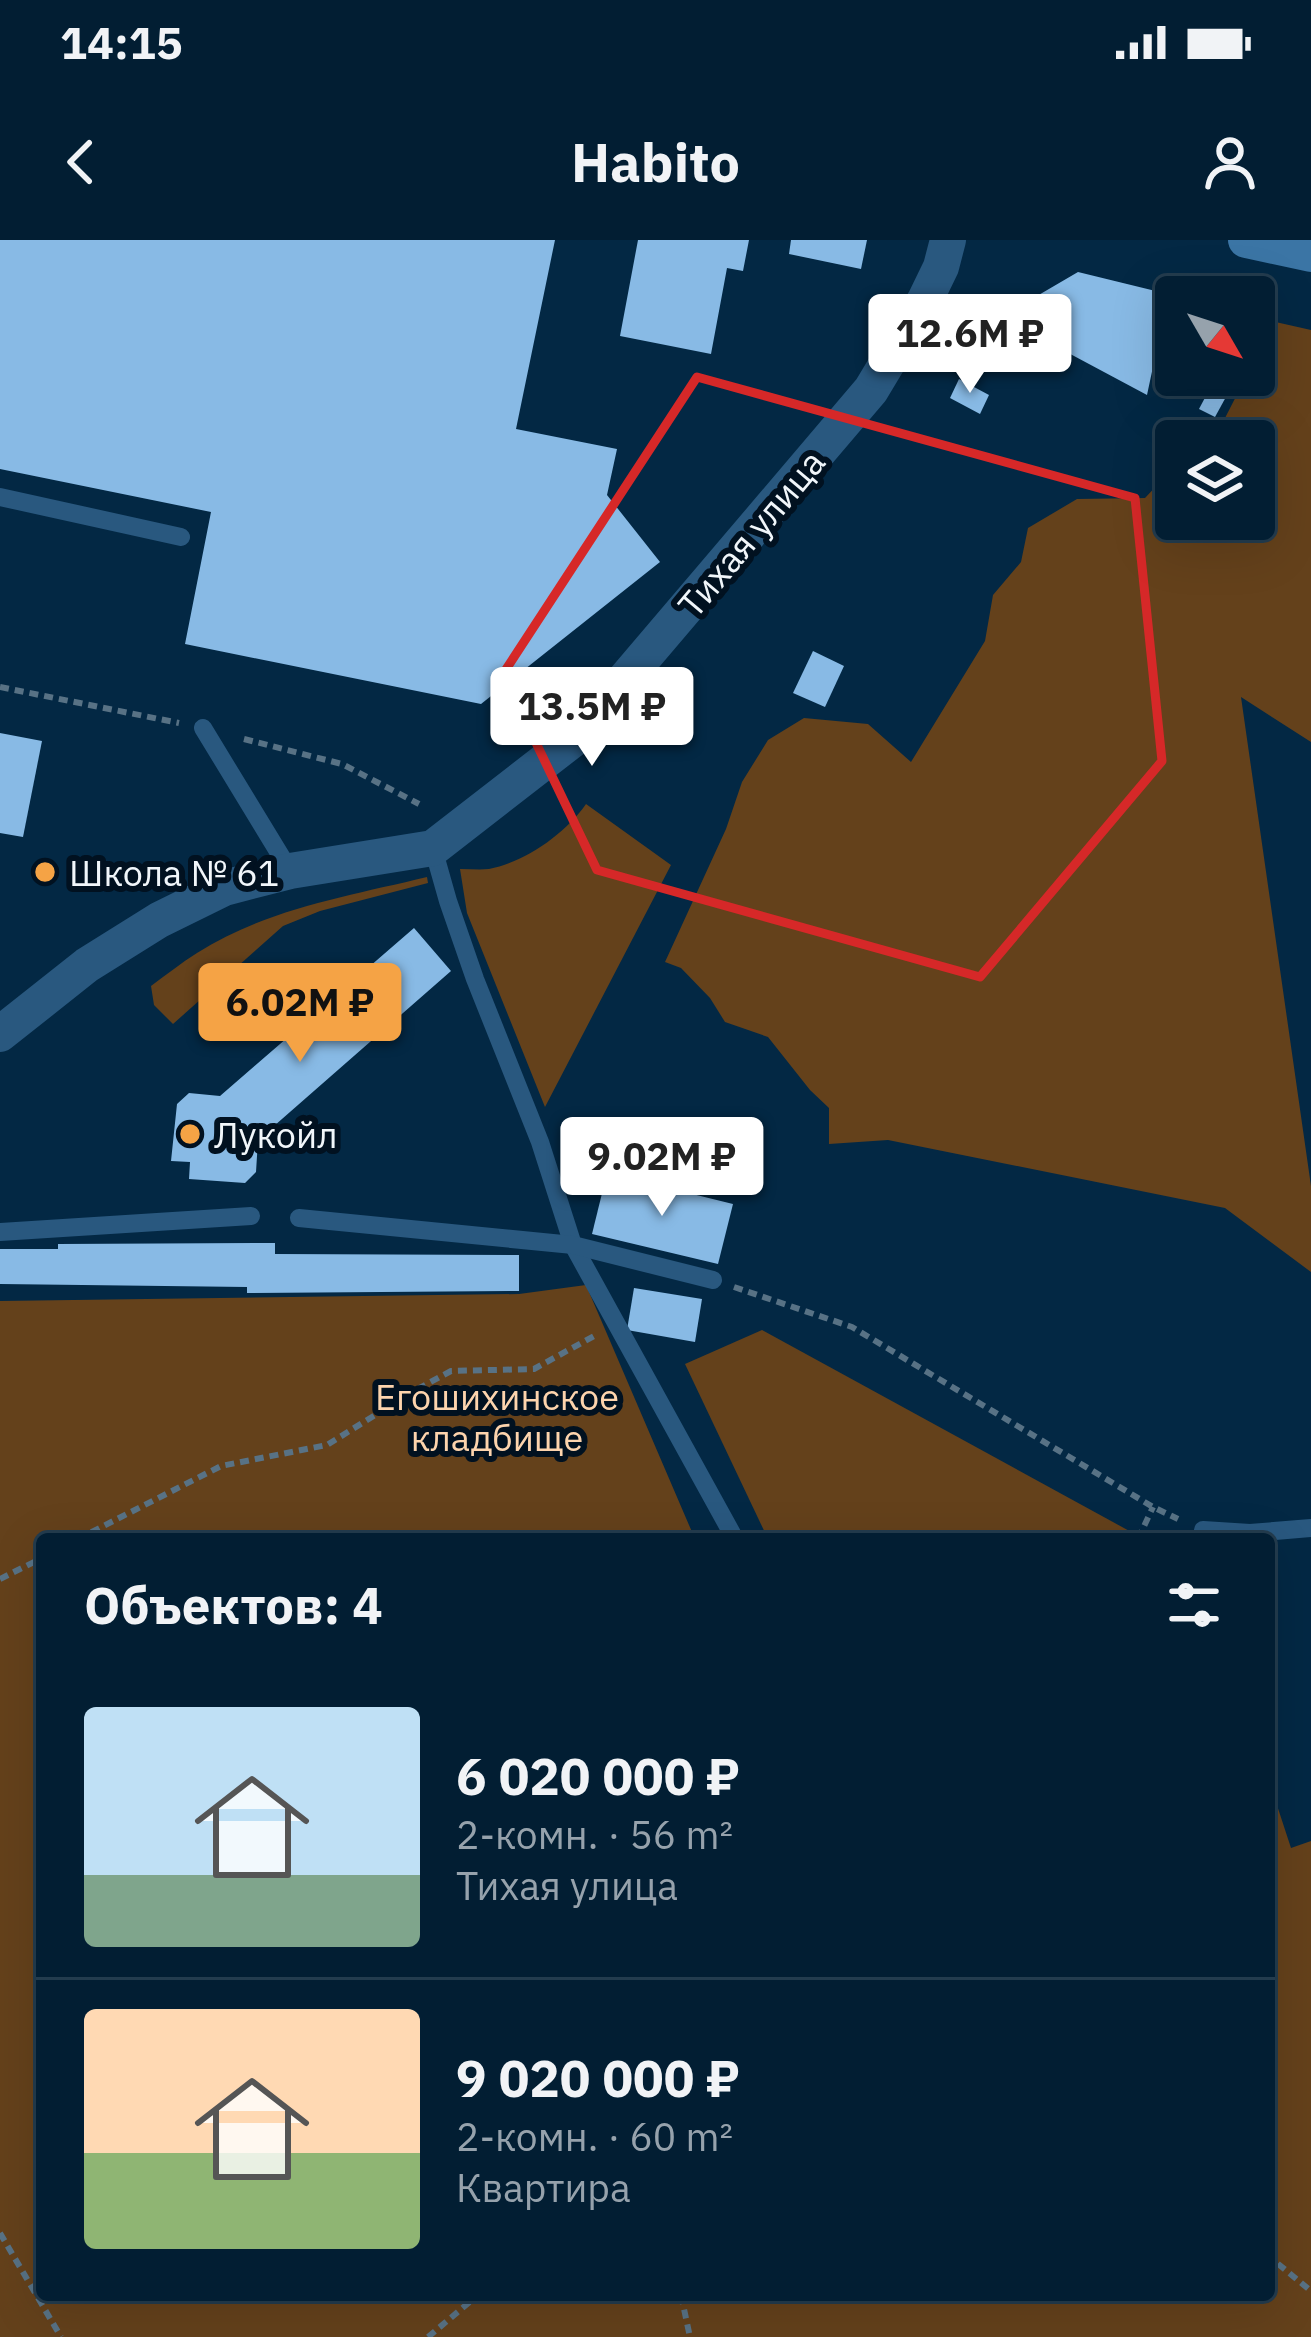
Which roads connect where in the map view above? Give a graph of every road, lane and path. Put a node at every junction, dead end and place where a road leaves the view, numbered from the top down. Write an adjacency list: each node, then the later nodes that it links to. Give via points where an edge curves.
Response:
1 (948, 240): 7 (street, Тихая улица, via 925,300 872,390 683,614 575,737)
2 (1254, 241): 3 (main road)
3 (1311, 254)
4 (0, 497): 5 (lane)
5 (181, 537)
6 (203, 728): 8 (lane)
7 (433, 848): 8 (street, Тихая улица); 13 (lane)
8 (290, 871): 9 (street, Тихая улица, via 224,888 159,920)
9 (0, 1034)
10 (251, 1216): 12 (lane)
11 (299, 1218): 13 (lane)
12 (0, 1232)
13 (573, 1245): 14 (lane); 15 (lane)
14 (713, 1280): 16 (path, via 852,1327)
15 (619, 1323): 19 (path, via 534,1369 451,1371 327,1445 221,1466); 20 (lane)
16 (1154, 1508): 18 (path); 21 (path)
17 (1311, 1528): 18 (lane)
18 (1203, 1530)
19 (90, 1533)
20 (732, 1533)
21 (1141, 1533)
22 (36, 1561): 23 (path)
23 (0, 1579)
24 (0, 2233): 27 (path)
25 (1275, 2261): 26 (path)
26 (1311, 2291)
27 (36, 2294)
28 (40, 2301): 31 (path)
29 (471, 2301): 32 (path)
30 (682, 2301): 33 (path)
31 (61, 2337)
32 (428, 2337)
33 (690, 2337)

